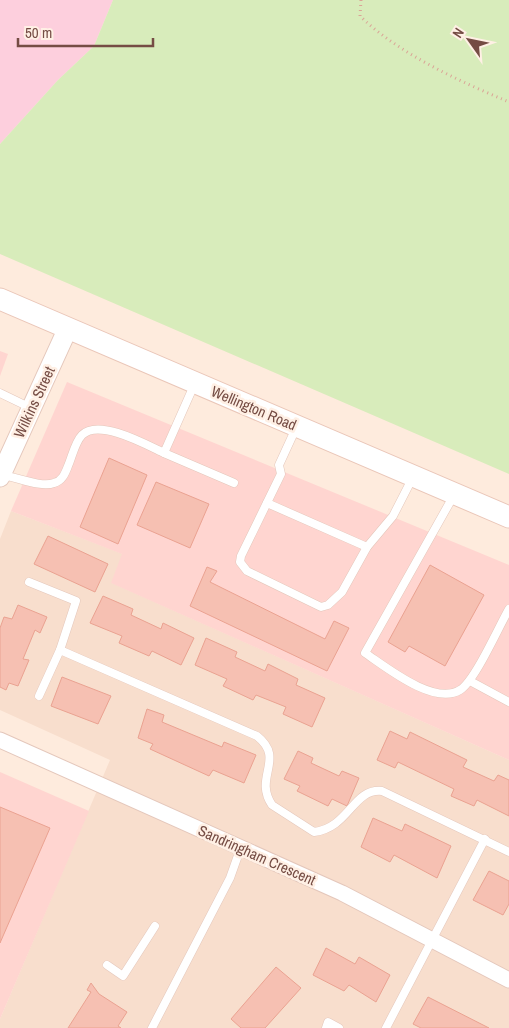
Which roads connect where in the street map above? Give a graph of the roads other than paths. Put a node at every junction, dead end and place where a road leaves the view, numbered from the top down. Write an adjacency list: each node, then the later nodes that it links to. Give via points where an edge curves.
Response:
1 (0, 299): 2 (main road, Wellington Road)
2 (68, 328): 3 (main road, Wellington Road); 5 (street, Wilkins Street)
3 (195, 382): 6 (main road, Wellington Road); 7 (lane)
4 (0, 393): 5 (lane)
5 (31, 408): 8 (street, Wilkins Street)
6 (297, 426): 9 (main road, Wellington Road); 12 (lane, via 279,465 281,474)
7 (164, 453): 8 (lane, via 118,433 93,430 81,437 59,481 44,485); 10 (lane)
8 (0, 475)
9 (414, 476): 11 (main road, Wellington Road); 14 (lane, via 393,516)
10 (234, 483)
11 (455, 493): 13 (main road, Wellington Road); 18 (lane, via 365,653 412,685 443,694 459,691)
12 (266, 503): 14 (lane); 14 (lane, via 240,556 242,566 322,607 342,592)
13 (509, 516)
14 (367, 547)
15 (29, 582): 17 (lane, via 76,601)
16 (509, 609): 18 (lane)
17 (60, 650): 19 (lane); 22 (lane, via 257,736 268,746 271,754 265,783 268,799 314,832 332,827 363,795 375,791)
18 (470, 682): 20 (lane)
19 (40, 696)
20 (509, 702)
21 (0, 740): 23 (street, Sandringham Crescent)
22 (485, 839): 24 (lane); 26 (lane)
23 (241, 847): 26 (street, Sandringham Crescent); 29 (lane, via 230,878)
24 (509, 852)
25 (155, 926): 27 (lane, via 123,976)
26 (434, 940): 28 (street, Sandringham Crescent); 32 (lane)
27 (107, 964)
28 (509, 980)
29 (152, 1028)
30 (326, 1028): 31 (lane, via 328,1022)
31 (339, 1028)
32 (386, 1028)

